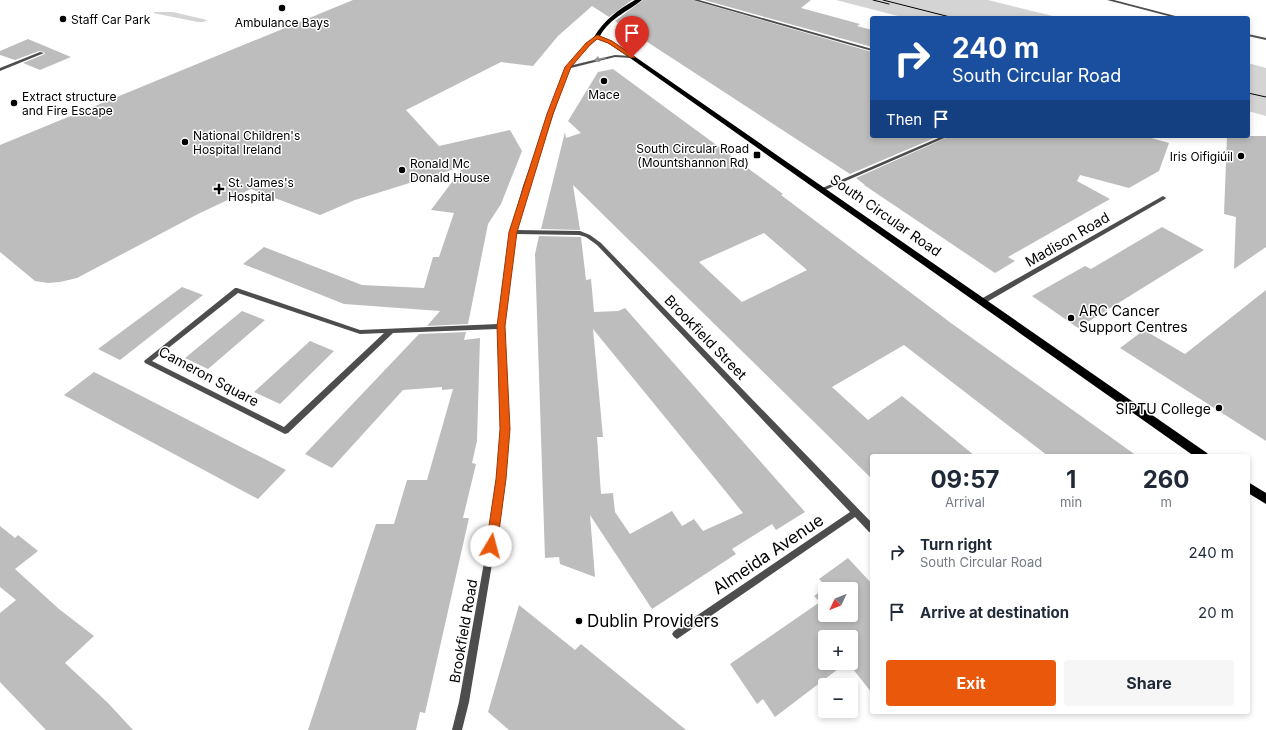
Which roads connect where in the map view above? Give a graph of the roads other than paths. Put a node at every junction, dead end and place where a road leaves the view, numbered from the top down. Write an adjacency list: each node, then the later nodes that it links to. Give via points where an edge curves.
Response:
1 (639, 0): 8 (main road, via 615,14)
2 (695, 0): 10 (street)
3 (1109, 0): 5 (street)
4 (1136, 0): 5 (street)
5 (1132, 6): 6 (street)
6 (1173, 16)
7 (1250, 35): 9 (street)
8 (597, 37): 12 (main road, South Circular Road, via 610,42); 13 (street, Brookfield Road)
9 (1266, 39)
10 (870, 49)
11 (42, 53): 14 (street)
12 (632, 57): 13 (street, one-way to 13, via 615,56); 16 (main road, South Circular Road)
13 (568, 67): 18 (street, Brookfield Road, via 550,114)
14 (0, 70)
15 (942, 138): 16 (street)
16 (823, 190): 19 (main road, South Circular Road)
17 (1163, 198): 19 (street, Madison Road)
18 (513, 232): 20 (street, Brookfield Road); 25 (street, Brookfield Street, via 580,233 599,244)
19 (983, 302): 22 (main road, South Circular Road)
20 (501, 326): 21 (street, Cameron Square); 28 (street, Brookfield Road, via 505,429 501,479)
21 (391, 331): 21 (street, Cameron Square, via 360,332 237,290 147,361 285,431)
22 (1200, 454)
23 (1250, 488): 24 (main road)
24 (1266, 499)
25 (856, 512): 26 (street, Brookfield Street); 27 (street, Almeida Avenue)
26 (870, 527)
27 (677, 634)
28 (458, 730)

